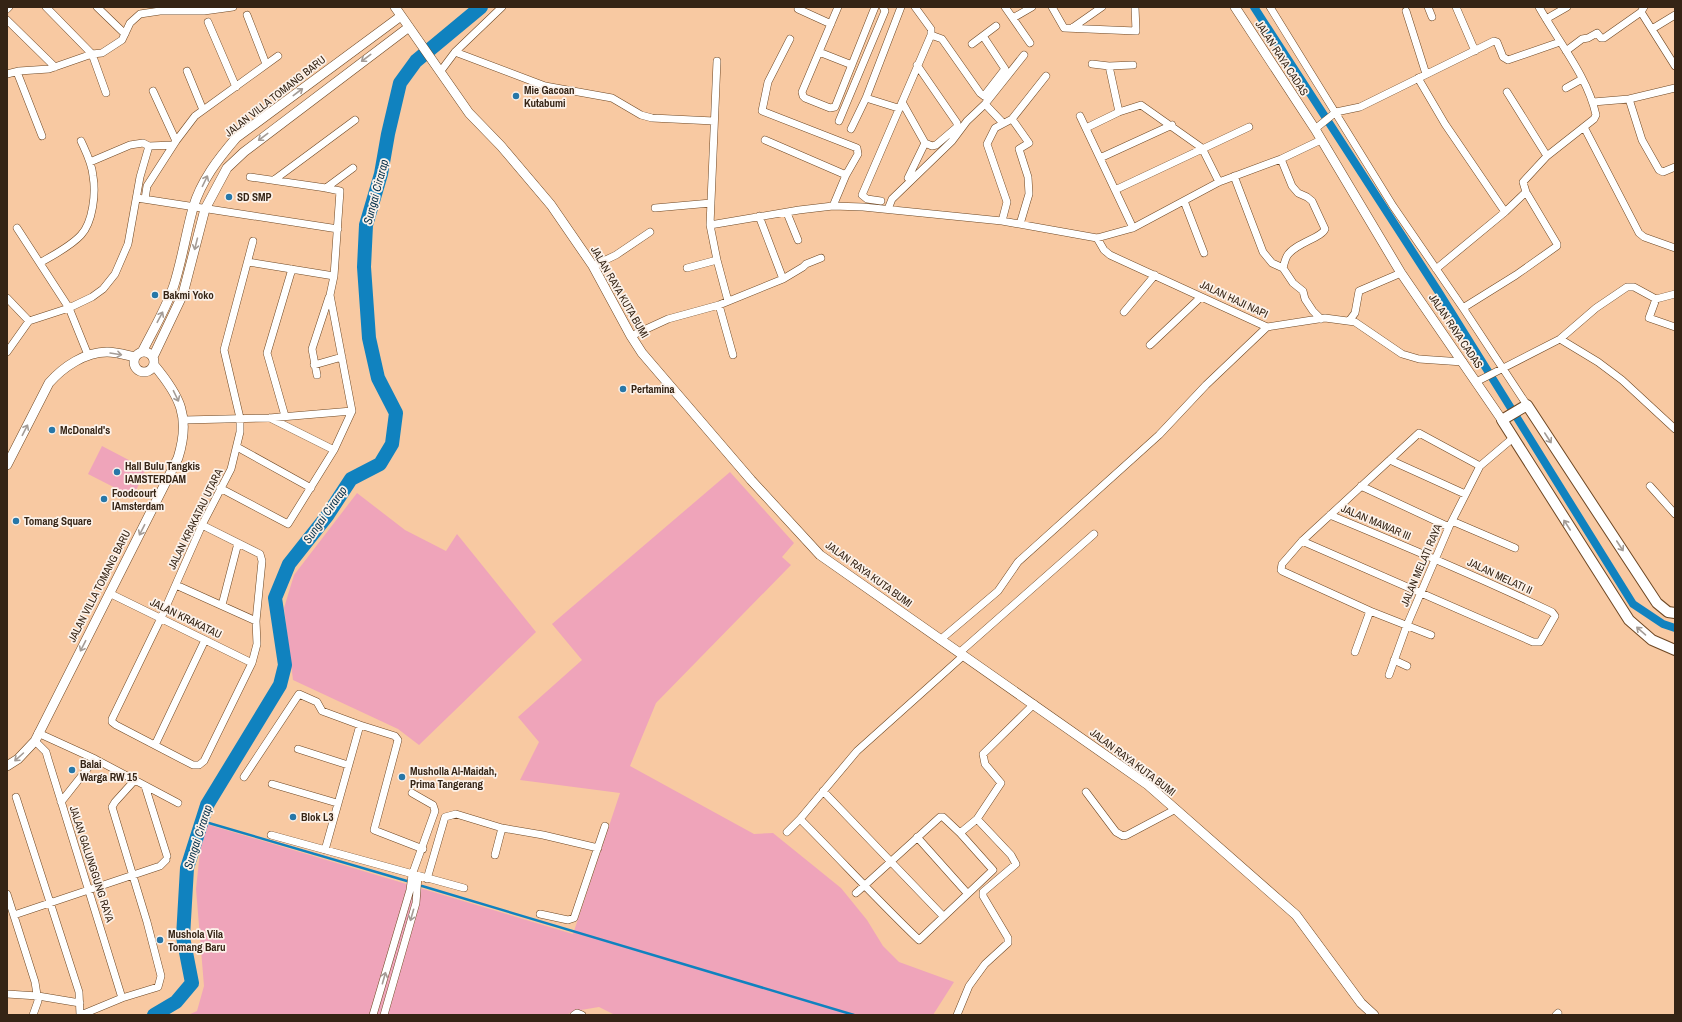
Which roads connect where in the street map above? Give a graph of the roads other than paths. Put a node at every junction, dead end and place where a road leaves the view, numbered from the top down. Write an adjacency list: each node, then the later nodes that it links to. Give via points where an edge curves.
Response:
1 (46, 7): 51 (street)
2 (97, 7): 38 (street)
3 (233, 7): 38 (street, via 140,14 130,23)
4 (395, 7): 27 (street, JALAN RAYA KUTA BUMI)
5 (502, 7): 49 (street)
6 (838, 7): 33 (street)
7 (875, 7): 57 (street)
8 (883, 7): 89 (street, via 885,11)
9 (901, 7): 77 (street)
10 (915, 7): 39 (street, via 931,29)
11 (1005, 7): 29 (street)
12 (1032, 7): 29 (street)
13 (1052, 7): 36 (street, via 1064,28)
14 (1102, 7): 36 (street)
15 (1135, 7): 36 (street, via 1136,31)
16 (1235, 7): 95 (street, JALAN RAYA CADAS)
17 (1270, 7): 84 (street)
18 (1428, 7): 28 (street)
19 (1456, 7): 47 (street)
20 (1539, 7): 30 (street)
21 (1567, 7): 30 (street)
22 (798, 9): 33 (street)
23 (1643, 9): 37 (street); 48 (street, via 1604,38 1597,33 1582,39)
24 (1406, 11): 67 (street)
25 (247, 14): 55 (street)
26 (1675, 15): 37 (street)
27 (401, 16): 35 (street, JALAN RAYA KUTA BUMI); 41 (street, JALAN VILLA TOMANG BARU)
28 (1432, 17)
29 (1013, 18): 44 (street)
30 (1546, 19): 43 (street)
31 (7, 20): 62 (street)
32 (208, 22): 71 (street)
33 (831, 24): 50 (street)
34 (996, 26): 40 (street)
35 (409, 27): 46 (street); 63 (street, JALAN RAYA KUTA BUMI)
36 (1071, 28)
37 (1652, 29): 61 (street)
38 (125, 34): 51 (street, via 114,46 102,53)
39 (931, 35): 40 (street, via 942,39 984,96 1005,69); 58 (street)
40 (983, 36): 45 (street)
41 (371, 38): 46 (street); 126 (street, JALAN VILLA TOMANG BARU, one-way to 41, via 206,178 236,138)
42 (790, 40): 111 (street, via 768,82 762,112 857,148 858,154)
43 (1560, 42): 47 (street, via 1508,60 1503,56 1496,41); 48 (street)
44 (1030, 43)
45 (972, 44)
46 (378, 49): 127 (street, one-way to 127, via 244,152 227,168)
47 (1475, 51): 67 (street)
48 (1566, 51): 70 (street)
49 (455, 52): 63 (street); 88 (street, via 546,86 612,98 652,118)
50 (819, 52): 57 (street); 57 (street, via 802,92 803,96 830,108 835,107)
51 (92, 54): 62 (street); 76 (street)
52 (1024, 55): 80 (street)
53 (278, 56): 55 (street)
54 (717, 61): 88 (street)
55 (266, 64): 71 (street)
56 (1092, 64): 60 (street)
57 (852, 65)
58 (917, 65): 81 (street); 102 (street, via 957,125 936,145)
59 (1133, 65): 60 (street)
60 (1109, 66): 83 (street)
61 (1675, 66)
62 (55, 67): 65 (street)
63 (438, 69): 149 (street, JALAN RAYA KUTA BUMI, via 469,113 551,205)
64 (187, 71): 82 (street)
65 (17, 72): 66 (street); 97 (street)
66 (7, 74)
67 (1426, 74): 69 (street)
68 (1046, 76): 86 (street)
69 (1418, 78): 84 (street, via 1360,107); 130 (street, via 1445,124)
70 (1582, 78): 72 (street); 79 (street)
71 (236, 87): 82 (street)
72 (1566, 88)
73 (1675, 88): 78 (street)
74 (154, 91): 101 (street)
75 (1507, 92): 105 (street)
76 (106, 93)
77 (866, 98): 81 (street); 96 (street)
78 (1629, 99): 79 (street); 109 (street, via 1642,140 1659,170 1664,172)
79 (1593, 102): 93 (street, via 1596,117)
80 (985, 104): 90 (street); 129 (street, via 967,121 952,141 892,199)
81 (900, 105): 102 (street); 122 (street, via 862,195 867,199)
82 (203, 110): 101 (street)
83 (1119, 112): 91 (street, via 1141,104); 94 (street)
84 (1334, 113): 95 (street); 153 (street)
85 (1080, 116): 94 (street)
86 (1012, 119): 90 (street); 134 (street, via 1029,143 1019,149 1028,178 1028,199)
87 (355, 120): 115 (street)
88 (714, 120): 124 (street)
89 (839, 121)
90 (1003, 123): 133 (street, via 995,128 987,144 1007,202)
91 (1172, 125): 104 (street); 106 (street)
92 (1249, 126): 104 (street)
93 (1584, 127): 105 (street); 143 (street, via 1639,233 1644,238)
94 (1086, 128): 106 (street)
95 (1316, 128): 99 (street, JALAN RAYA CADAS)
96 (851, 129)
97 (42, 136)
98 (765, 140): 111 (street)
99 (1321, 140): 107 (street); 154 (street, JALAN RAYA CADAS)
100 (81, 141): 108 (street)
101 (174, 143): 103 (street); 121 (street, via 147,186)
102 (925, 143): 114 (street)
103 (149, 146): 108 (street, via 143,143 130,146); 120 (street, via 140,176)
104 (1202, 148): 116 (street); 118 (street)
105 (1547, 156): 119 (street, via 1524,180)
106 (1100, 158): 118 (street)
107 (1281, 159): 112 (street); 151 (street, via 1295,191 1312,201 1326,229 1288,255)
108 (90, 162): 148 (street, via 94,176 94,194 87,228 68,246)
109 (1675, 167)
110 (353, 168): 117 (street)
111 (846, 175): 125 (street)
112 (1234, 176): 116 (street); 151 (street, via 1263,252 1272,263)
113 (250, 177): 115 (street)
114 (908, 178)
115 (274, 180): 117 (street)
116 (1219, 182): 123 (street)
117 (326, 188): 138 (street, via 341,193)
118 (1115, 190): 137 (street)
119 (1526, 192): 130 (street); 166 (street, via 1557,246)
120 (137, 198): 121 (street); 165 (street, via 128,244 114,274 104,289)
121 (145, 199): 126 (street)
122 (881, 201)
123 (1184, 201): 137 (street); 144 (street)
124 (711, 202): 128 (street); 135 (street)
125 (833, 206): 129 (street); 131 (street)
126 (193, 207): 127 (street); 177 (street, JALAN VILLA TOMANG BARU, one-way to 126, via 165,307 174,284)
127 (205, 208): 138 (street); 181 (street, one-way to 181, via 183,294)
128 (655, 208)
129 (888, 209): 133 (street)
130 (1505, 212): 153 (street)
131 (787, 213): 132 (street); 141 (street)
132 (759, 216): 135 (street); 157 (street)
133 (1002, 221): 134 (street)
134 (1020, 224): 140 (street)
135 (710, 225): 146 (street)
136 (17, 228): 148 (street)
137 (1133, 228): 140 (street)
138 (338, 230): 155 (street)
139 (650, 232): 149 (street, via 616,255)
140 (1097, 238): 156 (street, JALAN HAJI NAPI, via 1110,255)
141 (798, 240)
142 (253, 242): 147 (street, JALAN KRAKATAU UTARA)
143 (1675, 248)
144 (1204, 253)
145 (821, 258): 157 (street, via 806,264)
146 (717, 260): 150 (street); 163 (street)
147 (248, 262): 152 (street); 190 (street, JALAN KRAKATAU UTARA, via 224,350)
148 (40, 263): 165 (street)
149 (593, 266): 173 (street, JALAN RAYA KUTA BUMI)
150 (687, 268)
151 (1283, 268): 168 (street, via 1293,283 1303,291 1313,311)
152 (292, 269): 155 (street); 189 (street, via 267,353)
153 (1436, 269): 166 (street)
154 (1401, 273): 169 (street, via 1359,290 1355,313); 182 (street, JALAN RAYA CADAS)
155 (334, 276): 159 (street)
156 (1155, 276): 160 (street, JALAN HAJI NAPI); 167 (street)
157 (783, 279): 163 (street)
158 (1675, 294): 162 (street)
159 (330, 295): 180 (street); 183 (street, via 312,349)
160 (1201, 297): 171 (street, JALAN HAJI NAPI); 175 (street)
161 (7, 298): 170 (street)
162 (1656, 299): 172 (street, via 1649,318); 174 (street, via 1634,287 1627,287 1596,308)
163 (728, 301): 164 (street)
164 (719, 305): 173 (street, via 668,319); 179 (street)
165 (69, 308): 170 (street); 178 (street)
166 (1463, 308): 184 (street)
167 (1124, 312)
168 (1321, 318): 169 (street, JALAN HAJI NAPI); 171 (street, JALAN HAJI NAPI)
169 (1349, 321): 182 (street, JALAN HAJI NAPI, via 1355,322 1402,354 1418,359)
170 (29, 322): 176 (street)
171 (1267, 327): 226 (street, via 1206,385 1159,436 1018,562 998,591)
172 (1675, 327)
173 (630, 336): 226 (street, JALAN RAYA KUTA BUMI, via 746,474 820,554)
174 (1560, 339): 184 (street); 194 (street, via 1622,380)
175 (1150, 345)
176 (7, 352)
177 (138, 354): 178 (street, one-way to 177, via 106,352); 181 (street, via 147,352); 181 (street, via 134,365 139,371 149,371)
178 (88, 355): 199 (street, one-way to 178, via 49,383 59,372)
179 (733, 356)
180 (342, 357): 183 (street); 188 (street)
181 (153, 361): 193 (street, JALAN VILLA TOMANG BARU, one-way to 193, via 169,382)
182 (1463, 362): 186 (street, JALAN RAYA CADAS)
183 (314, 365): 185 (street)
184 (1501, 369): 186 (street); 187 (street)
185 (317, 375)
186 (1476, 382): 192 (street, JALAN RAYA CADAS)
187 (1525, 406): 192 (main road); 220 (main road, one-way to 220, via 1658,603 1668,612)
188 (352, 411): 189 (street); 197 (street)
189 (284, 416): 191 (street)
190 (240, 418): 191 (street); 193 (street); 196 (street, JALAN KRAKATAU UTARA)
191 (269, 418): 197 (street)
192 (1505, 419): 195 (main road, JALAN RAYA CADAS)
193 (184, 420): 217 (street, JALAN VILLA TOMANG BARU, one-way to 217, via 178,458)
194 (1675, 429)
195 (1512, 438): 200 (street); 227 (main road, JALAN RAYA CADAS, one-way to 195, via 1652,640 1629,620)
196 (237, 447): 203 (street, JALAN KRAKATAU UTARA, via 231,469); 204 (street)
197 (334, 450): 204 (street)
198 (1390, 460): 200 (street, via 1420,433); 201 (street); 205 (street)
199 (7, 465)
200 (1480, 466): 205 (street, JALAN MELATI RAYA)
201 (1361, 486): 207 (street); 208 (street)
202 (1650, 486): 206 (street)
203 (220, 488): 204 (street, via 288,524); 209 (street, JALAN KRAKATAU UTARA)
204 (311, 488)
205 (1465, 494): 208 (street, JALAN MELATI RAYA)
206 (1675, 514)
207 (1330, 515): 211 (street); 214 (street, JALAN MAWAR III)
208 (1450, 524): 213 (street); 214 (street, JALAN MELATI RAYA)
209 (202, 525): 212 (street); 215 (street, JALAN KRAKATAU UTARA)
210 (1094, 534): 229 (street)
211 (1302, 541): 216 (street); 219 (street, via 1282,564 1280,570)
212 (238, 543): 218 (street); 222 (street, via 260,554 262,560)
213 (1515, 548)
214 (1436, 559): 216 (street, JALAN MELATI RAYA); 216 (street, JALAN MELATI II, via 1517,595 1555,616 1540,642 1533,642)
215 (176, 584): 218 (street); 221 (street, JALAN KRAKATAU UTARA)
216 (1422, 593): 223 (street, JALAN MELATI RAYA)
217 (109, 594): 221 (street, JALAN KRAKATAU); 236 (street, JALAN VILLA TOMANG BARU, one-way to 236)
218 (222, 606): 222 (street)
219 (1370, 611): 223 (street); 228 (street)
220 (1675, 613)
221 (161, 618): 225 (street, JALAN KRAKATAU); 237 (street, JALAN KRAKATAU UTARA, via 112,719 112,722)
222 (256, 620): 231 (street, via 257,644)
223 (1407, 626): 224 (street); 230 (street, JALAN MELATI RAYA)
224 (1431, 635)
225 (205, 640): 231 (street, JALAN KRAKATAU); 237 (street)
226 (940, 640): 229 (street, JALAN RAYA KUTA BUMI)
227 (1675, 650)
228 (1355, 652)
229 (961, 654): 234 (street, JALAN RAYA KUTA BUMI); 246 (street, via 857,751)
230 (1394, 660): 232 (street); 233 (street, JALAN MELATI RAYA)
231 (252, 663): 237 (street, via 204,761 199,765 193,765)
232 (1407, 666)
233 (1389, 675)
234 (1034, 704): 253 (street, JALAN RAYA KUTA BUMI, via 1148,785); 255 (street, via 983,754 985,764 1001,783)
235 (360, 725): 240 (street); 242 (street, via 322,711 317,702 299,694); 263 (street, via 396,736 398,740 374,830)
236 (37, 737): 239 (street); 241 (street, JALAN VILLA TOMANG BARU, one-way to 241, via 18,760); 250 (street, JALAN GALUNGGUNG RAYA, via 46,752)
237 (155, 745)
238 (298, 749): 240 (street)
239 (95, 760): 243 (street); 250 (street)
240 (348, 765): 252 (street)
241 (7, 766)
242 (244, 777)
243 (134, 781): 245 (street); 267 (street, via 112,808)
244 (272, 784): 252 (street)
245 (145, 786): 251 (street); 267 (street, via 166,858 160,866)
246 (823, 791): 254 (street); 266 (street)
247 (1086, 792): 253 (street, via 1116,832 1123,836)
248 (412, 793): 263 (street, via 433,805 435,811)
249 (16, 797): 276 (street)
250 (61, 802): 272 (street, JALAN GALUNGGUNG RAYA)
251 (178, 803)
252 (337, 803): 264 (street)
253 (1176, 809): 291 (street, JALAN RAYA KUTA BUMI, via 1296,915 1361,1003)
254 (800, 819): 258 (street); 270 (street)
255 (977, 819): 259 (street); 290 (street, via 1011,855 1016,864 983,892 1008,938 1008,943 985,964 973,980)
256 (605, 826): 262 (street)
257 (502, 828): 262 (street); 265 (street); 269 (street, via 456,814 445,817)
258 (787, 832)
259 (960, 833): 261 (street, via 942,816); 274 (street, via 993,870)
260 (272, 835): 264 (street)
261 (917, 837): 266 (street); 274 (street)
262 (598, 848): 277 (street, via 574,918 568,920)
263 (423, 849): 268 (street)
264 (325, 850): 268 (street)
265 (495, 855)
266 (891, 861): 270 (street); 279 (street)
267 (132, 876): 272 (street); 282 (street, via 161,976 158,987)
268 (415, 876): 269 (street); 286 (street, one-way to 268); 287 (street, one-way to 287, via 416,903)
269 (427, 879): 271 (street)
270 (865, 885): 273 (street); 279 (street, via 919,940)
271 (464, 888)
272 (90, 891): 276 (street); 282 (street, JALAN GALUNGGUNG RAYA)
273 (856, 893)
274 (967, 893): 279 (street)
275 (7, 894): 278 (street)
276 (50, 904): 278 (street); 283 (street, via 79,992)
277 (540, 914)
278 (14, 915): 281 (street)
279 (943, 916)
280 (7, 994): 281 (street)
281 (38, 996): 283 (street); 284 (street)
282 (122, 998): 285 (street)
283 (80, 1003): 285 (street)
284 (33, 1015)
285 (80, 1015)
286 (373, 1015)
287 (384, 1015)
288 (574, 1015): 289 (street)
289 (582, 1015)
290 (957, 1015)
291 (1374, 1015)

